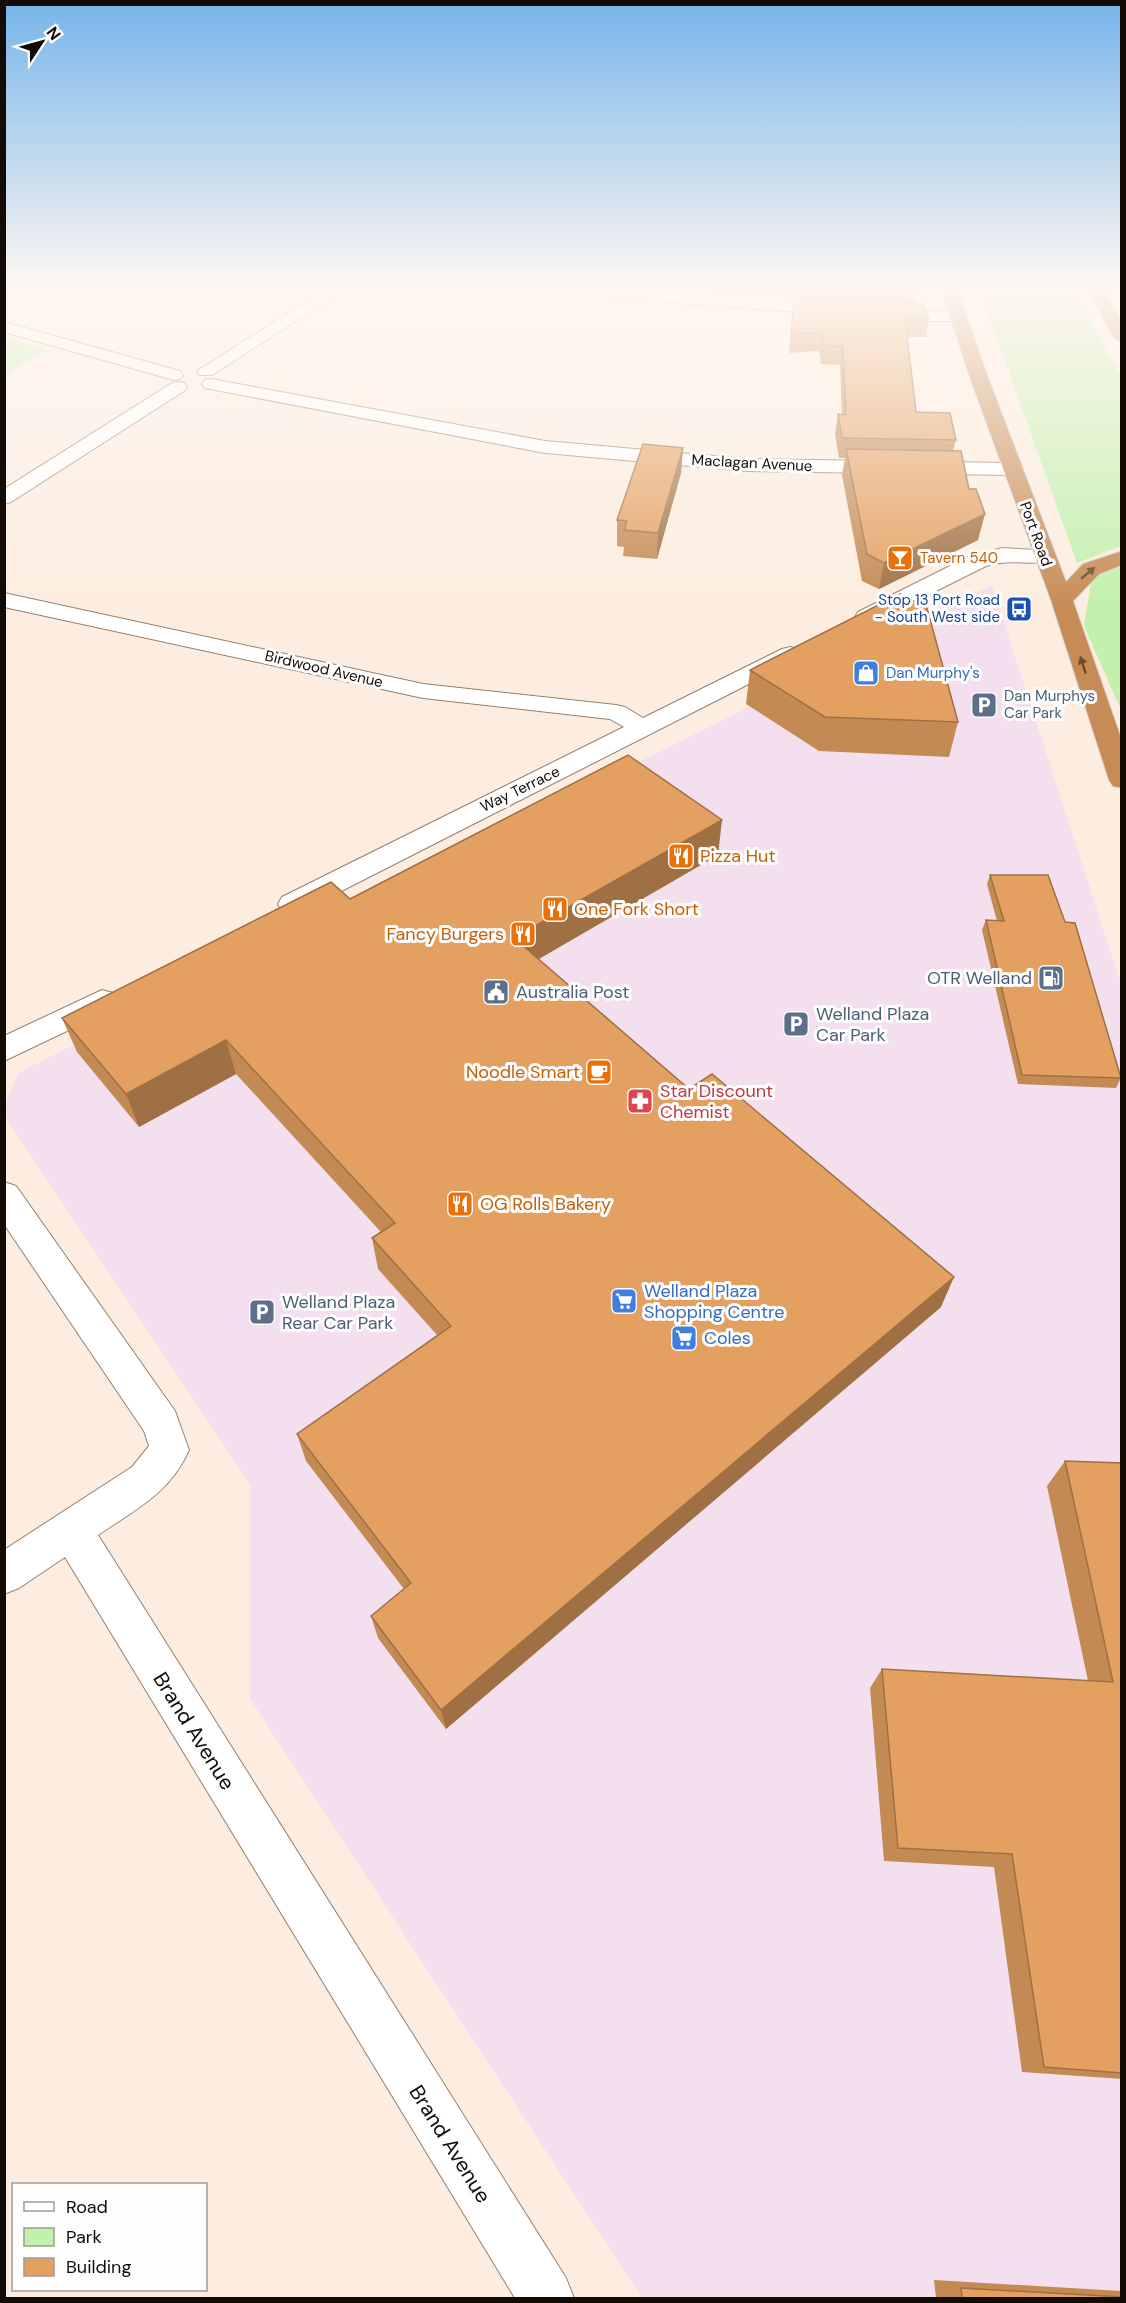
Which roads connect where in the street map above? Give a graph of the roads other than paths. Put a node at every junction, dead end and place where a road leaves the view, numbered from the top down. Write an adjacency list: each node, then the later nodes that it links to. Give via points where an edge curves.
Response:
1 (155, 395): 5 (street)
2 (297, 395): 4 (street, Maclagan Avenue, via 545,447 747,465)
3 (988, 395): 4 (highway, Port Road)
4 (1012, 469): 6 (highway, Port Road)
5 (4, 498)
6 (1044, 556): 9 (highway, Port Road); 10 (street, via 1002,554 978,561)
7 (1122, 556): 9 (highway, one-way to 7, via 1091,569)
8 (4, 600): 12 (street, Birdwood Avenue, via 423,691 616,712)
9 (1062, 600): 13 (highway, Port Road, one-way to 9)
10 (843, 628)
11 (811, 644): 12 (street, Way Terrace)
12 (643, 728): 14 (street, Way Terrace)
13 (1122, 780)
14 (270, 915)
15 (121, 991): 16 (street)
16 (4, 1050)
17 (4, 1196): 18 (street, via 161,1423 170,1450 146,1480)
18 (71, 1529): 19 (street); 20 (street, Brand Avenue)
19 (4, 1574)
20 (546, 2298)

